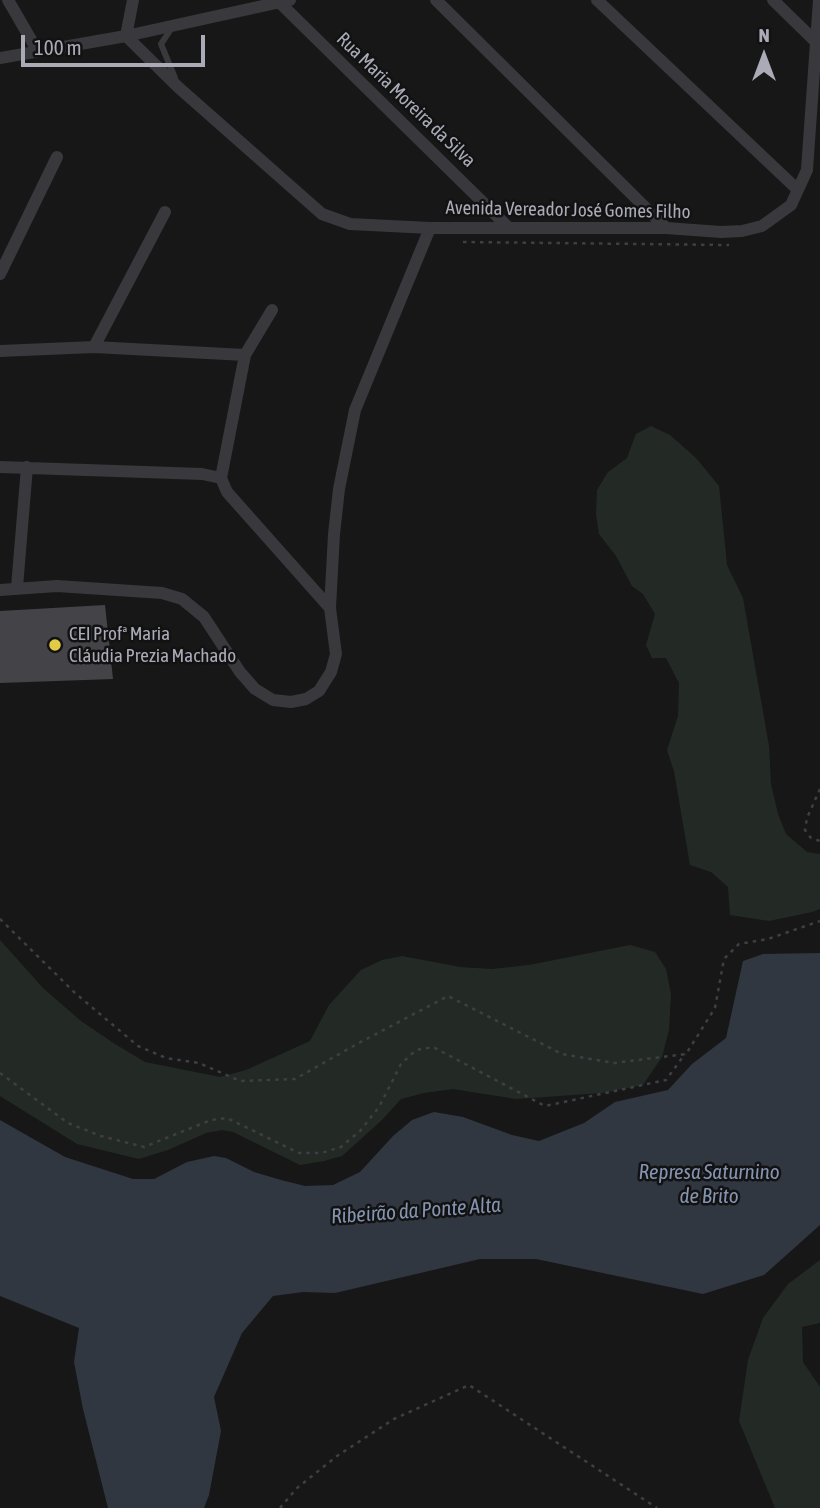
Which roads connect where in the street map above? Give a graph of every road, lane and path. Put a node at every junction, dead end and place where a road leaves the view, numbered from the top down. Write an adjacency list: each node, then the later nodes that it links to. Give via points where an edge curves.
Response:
1 (8, 0): 11 (street)
2 (133, 0): 9 (street)
3 (436, 0): 19 (street)
4 (597, 0): 15 (street)
5 (773, 0): 10 (street)
6 (819, 0): 10 (street, Avenida Vereador José Gomes Filho)
7 (282, 1): 8 (street); 18 (street, Rua Maria Moreira da Silva)
8 (173, 26): 9 (street); 13 (lane, Avenida Vereador José Gomes Filho, via 160,44)
9 (126, 36): 11 (street); 13 (street, Avenida Vereador José Gomes Filho)
10 (817, 43): 15 (street, Avenida Vereador José Gomes Filho, via 807,170)
11 (37, 50): 12 (street)
12 (0, 58)
13 (178, 87): 17 (street, Avenida Vereador José Gomes Filho, via 322,214 350,224)
14 (57, 158): 20 (street)
15 (797, 190): 19 (street, Avenida Vereador José Gomes Filho, via 791,205 762,226 721,233)
16 (165, 212): 22 (street)
17 (430, 228): 18 (street, Avenida Vereador José Gomes Filho); 30 (street, via 355,410 339,488)
18 (509, 228): 19 (street, Avenida Vereador José Gomes Filho)
19 (666, 228)
20 (0, 274)
21 (272, 310): 24 (street)
22 (94, 347): 23 (street); 24 (street)
23 (0, 351)
24 (245, 355): 27 (street)
25 (0, 467): 26 (street)
26 (27, 467): 27 (street); 28 (street)
27 (221, 478): 30 (street, via 227,492)
28 (17, 587): 29 (street); 30 (street, via 162,593 182,599 204,617 255,689 273,700 291,702 319,691 331,672 336,653)
29 (0, 590)
30 (330, 608)
31 (820, 789): 32 (path, via 804,830)
32 (820, 841)
33 (0, 919): 35 (path, via 75,993 138,1046 166,1058 199,1063 240,1081 295,1079 448,996 562,1054 614,1063)
34 (820, 921): 35 (path, via 739,944 724,958 715,1008)
35 (686, 1054): 36 (path, via 666,1080 545,1106 433,1047 416,1050 401,1064 379,1107 360,1131 341,1147 321,1153 299,1153 227,1118 144,1147 68,1123)
36 (0, 1073)
37 (280, 1508): 38 (path, via 337,1456 394,1419 469,1385)
38 (657, 1508)

